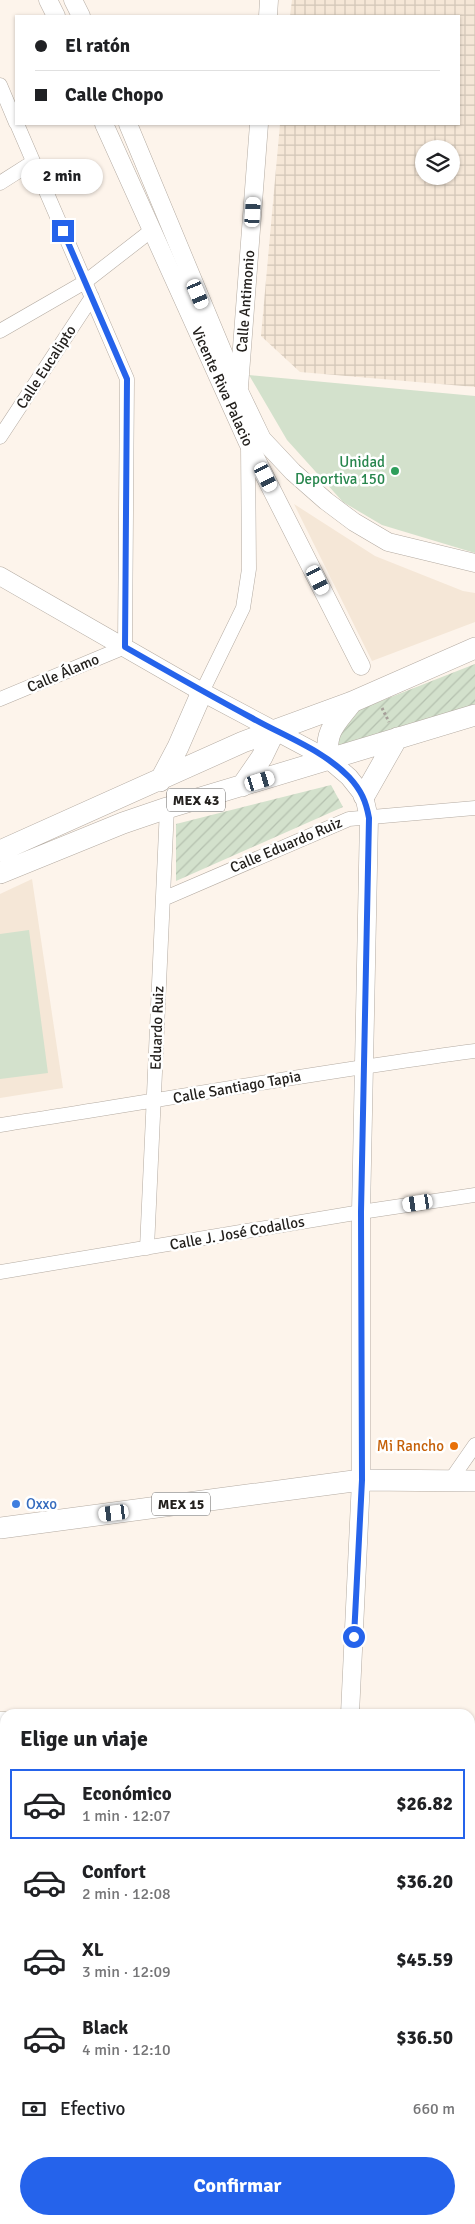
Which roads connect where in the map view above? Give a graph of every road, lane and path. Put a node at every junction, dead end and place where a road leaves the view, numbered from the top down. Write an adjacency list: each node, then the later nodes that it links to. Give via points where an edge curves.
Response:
1 (48, 0): 4 (street)
2 (73, 0): 5 (street)
3 (269, 0): 6 (street)
4 (56, 15)
5 (80, 15)
6 (268, 15)
7 (0, 85): 8 (street)
8 (15, 121)
9 (17, 125): 13 (street)
10 (104, 125): 15 (street, Vicente Riva Palacio)
11 (128, 125): 19 (street)
12 (259, 125): 19 (street, Calle Antimonio)
13 (33, 162): 14 (street); 16 (street)
14 (0, 183)
15 (152, 230): 16 (street); 20 (street, Vicente Riva Palacio)
16 (85, 282): 17 (street); 18 (street)
17 (92, 297): 21 (street, Calle Eucalipto); 25 (street, via 127,379)
18 (0, 331)
19 (239, 391): 20 (street, Calle Antimonio); 23 (street, via 262,439 293,472 354,522 388,542)
20 (237, 418): 22 (street, Vicente Riva Palacio)
21 (0, 438)
22 (248, 443): 27 (street); 28 (street, Vicente Riva Palacio, via 249,569 243,608)
23 (475, 563)
24 (0, 576): 25 (street)
25 (125, 647): 28 (street); 29 (street, Calle Álamo)
26 (475, 648): 30 (main road, MEX 43)
27 (361, 666)
28 (202, 692): 32 (street); 35 (main road)
29 (0, 699)
30 (352, 702): 32 (main road, MEX 43); 34 (main road, via 329,732)
31 (475, 715): 33 (main road, MEX 43)
32 (276, 730): 34 (street); 35 (main road, MEX 43); 36 (main road)
33 (397, 738): 34 (main road, MEX 43); 37 (main road)
34 (328, 759): 36 (main road, MEX 43); 37 (street)
35 (160, 781): 41 (main road, MEX 43)
36 (242, 786): 38 (main road, MEX 43)
37 (364, 796): 40 (street)
38 (167, 808): 42 (main road, MEX 43); 43 (street, Eduardo Ruiz)
39 (475, 808): 40 (street, Calle Eduardo Ruiz)
40 (369, 818): 43 (street, Calle Eduardo Ruiz, via 349,819); 45 (street)
41 (0, 851)
42 (0, 873)
43 (163, 899): 46 (street, Eduardo Ruiz)
44 (475, 1050): 45 (street, Calle Santiago Tapia)
45 (363, 1066): 46 (street, Calle Santiago Tapia); 49 (street)
46 (154, 1102): 47 (street, Calle Santiago Tapia); 50 (street, Eduardo Ruiz)
47 (0, 1125)
48 (475, 1195): 49 (street, Calle J. José Codallos)
49 (361, 1212): 50 (street, Calle J. José Codallos); 53 (street)
50 (148, 1248): 51 (street, Calle J. José Codallos)
51 (0, 1272)
52 (475, 1445): 54 (street)
53 (362, 1480): 54 (main road, MEX 15); 56 (main road, MEX 15); 57 (street)
54 (450, 1481): 55 (main road, MEX 15)
55 (475, 1481)
56 (0, 1528)
57 (350, 1709)

